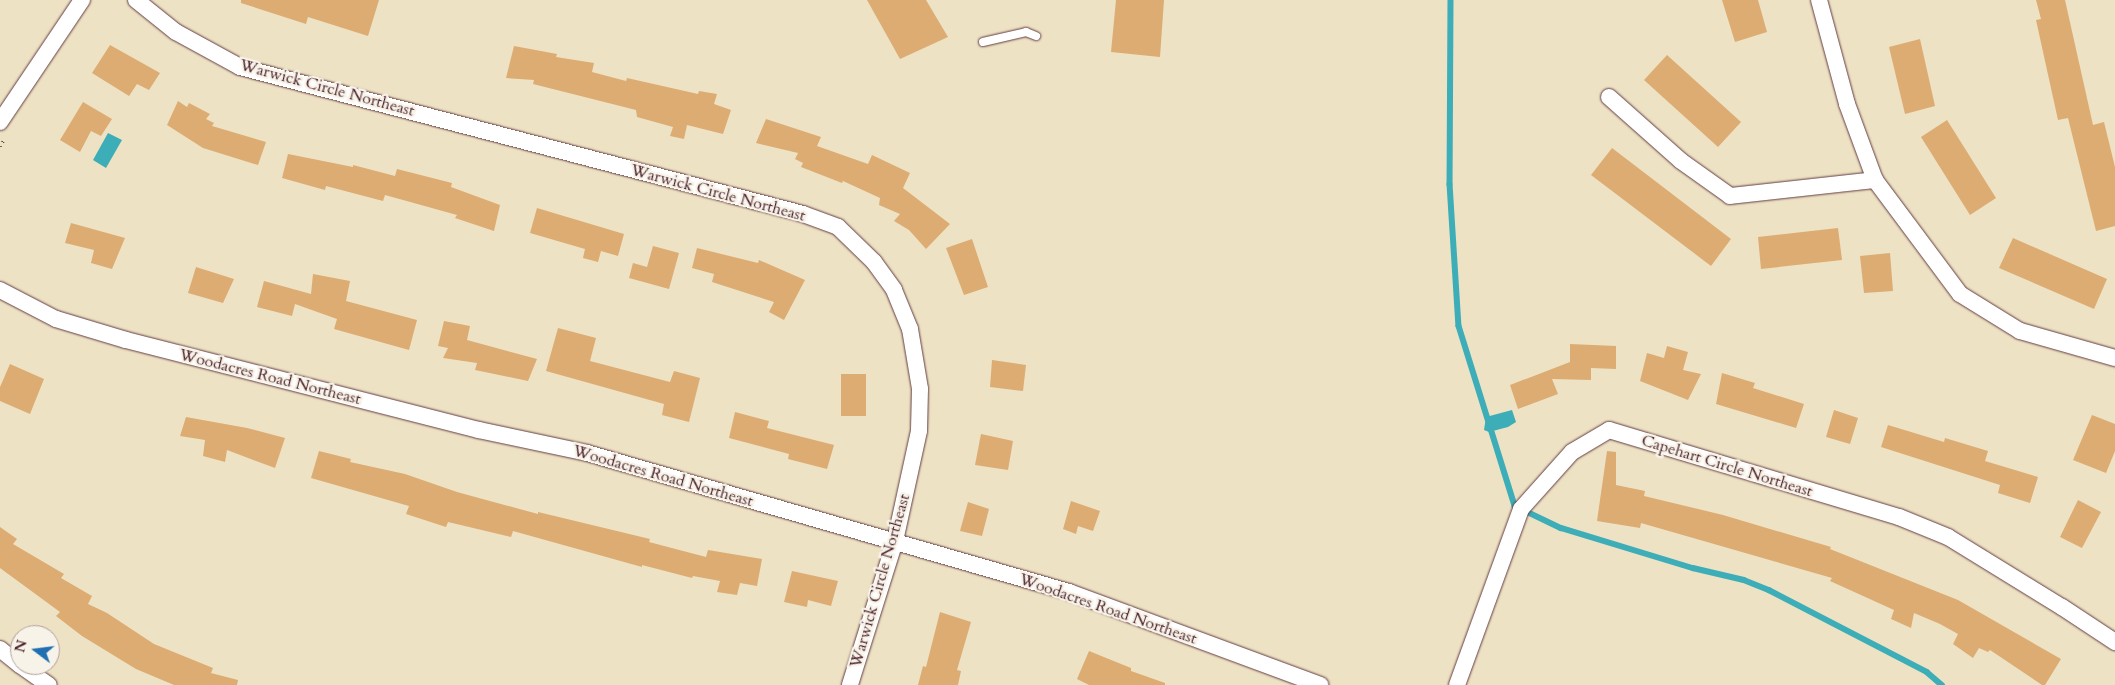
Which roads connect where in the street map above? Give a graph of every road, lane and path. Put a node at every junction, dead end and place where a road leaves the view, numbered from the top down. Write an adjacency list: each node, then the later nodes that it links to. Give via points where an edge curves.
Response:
1 (82, 0): 7 (street)
2 (136, 0): 11 (street, Warwick Circle Northeast, via 176,32 240,67 804,214 838,228 874,262 894,290 910,329 920,389 919,431)
3 (1818, 0): 8 (street, via 1847,104)
4 (1036, 36): 5 (lane, via 1026,32)
5 (983, 42)
6 (1609, 97): 8 (street, via 1681,161 1730,196)
7 (0, 122)
8 (1875, 180): 10 (street, via 1960,294 2020,331)
9 (0, 290): 11 (street, Woodacres Road Northeast, via 56,319 126,340 479,430 587,453)
10 (2115, 358)
11 (895, 541): 17 (street, Warwick Circle Northeast); 18 (street, Woodacres Road Northeast, via 1070,592)
12 (2115, 642): 19 (street, Capehart Circle Northeast, via 1948,537 1900,517 1609,430 1572,452 1521,509)
13 (0, 649): 14 (street)
14 (10, 657)
15 (34, 675): 16 (street)
16 (49, 685)
17 (850, 685)
18 (1320, 685)
19 (1457, 685)

